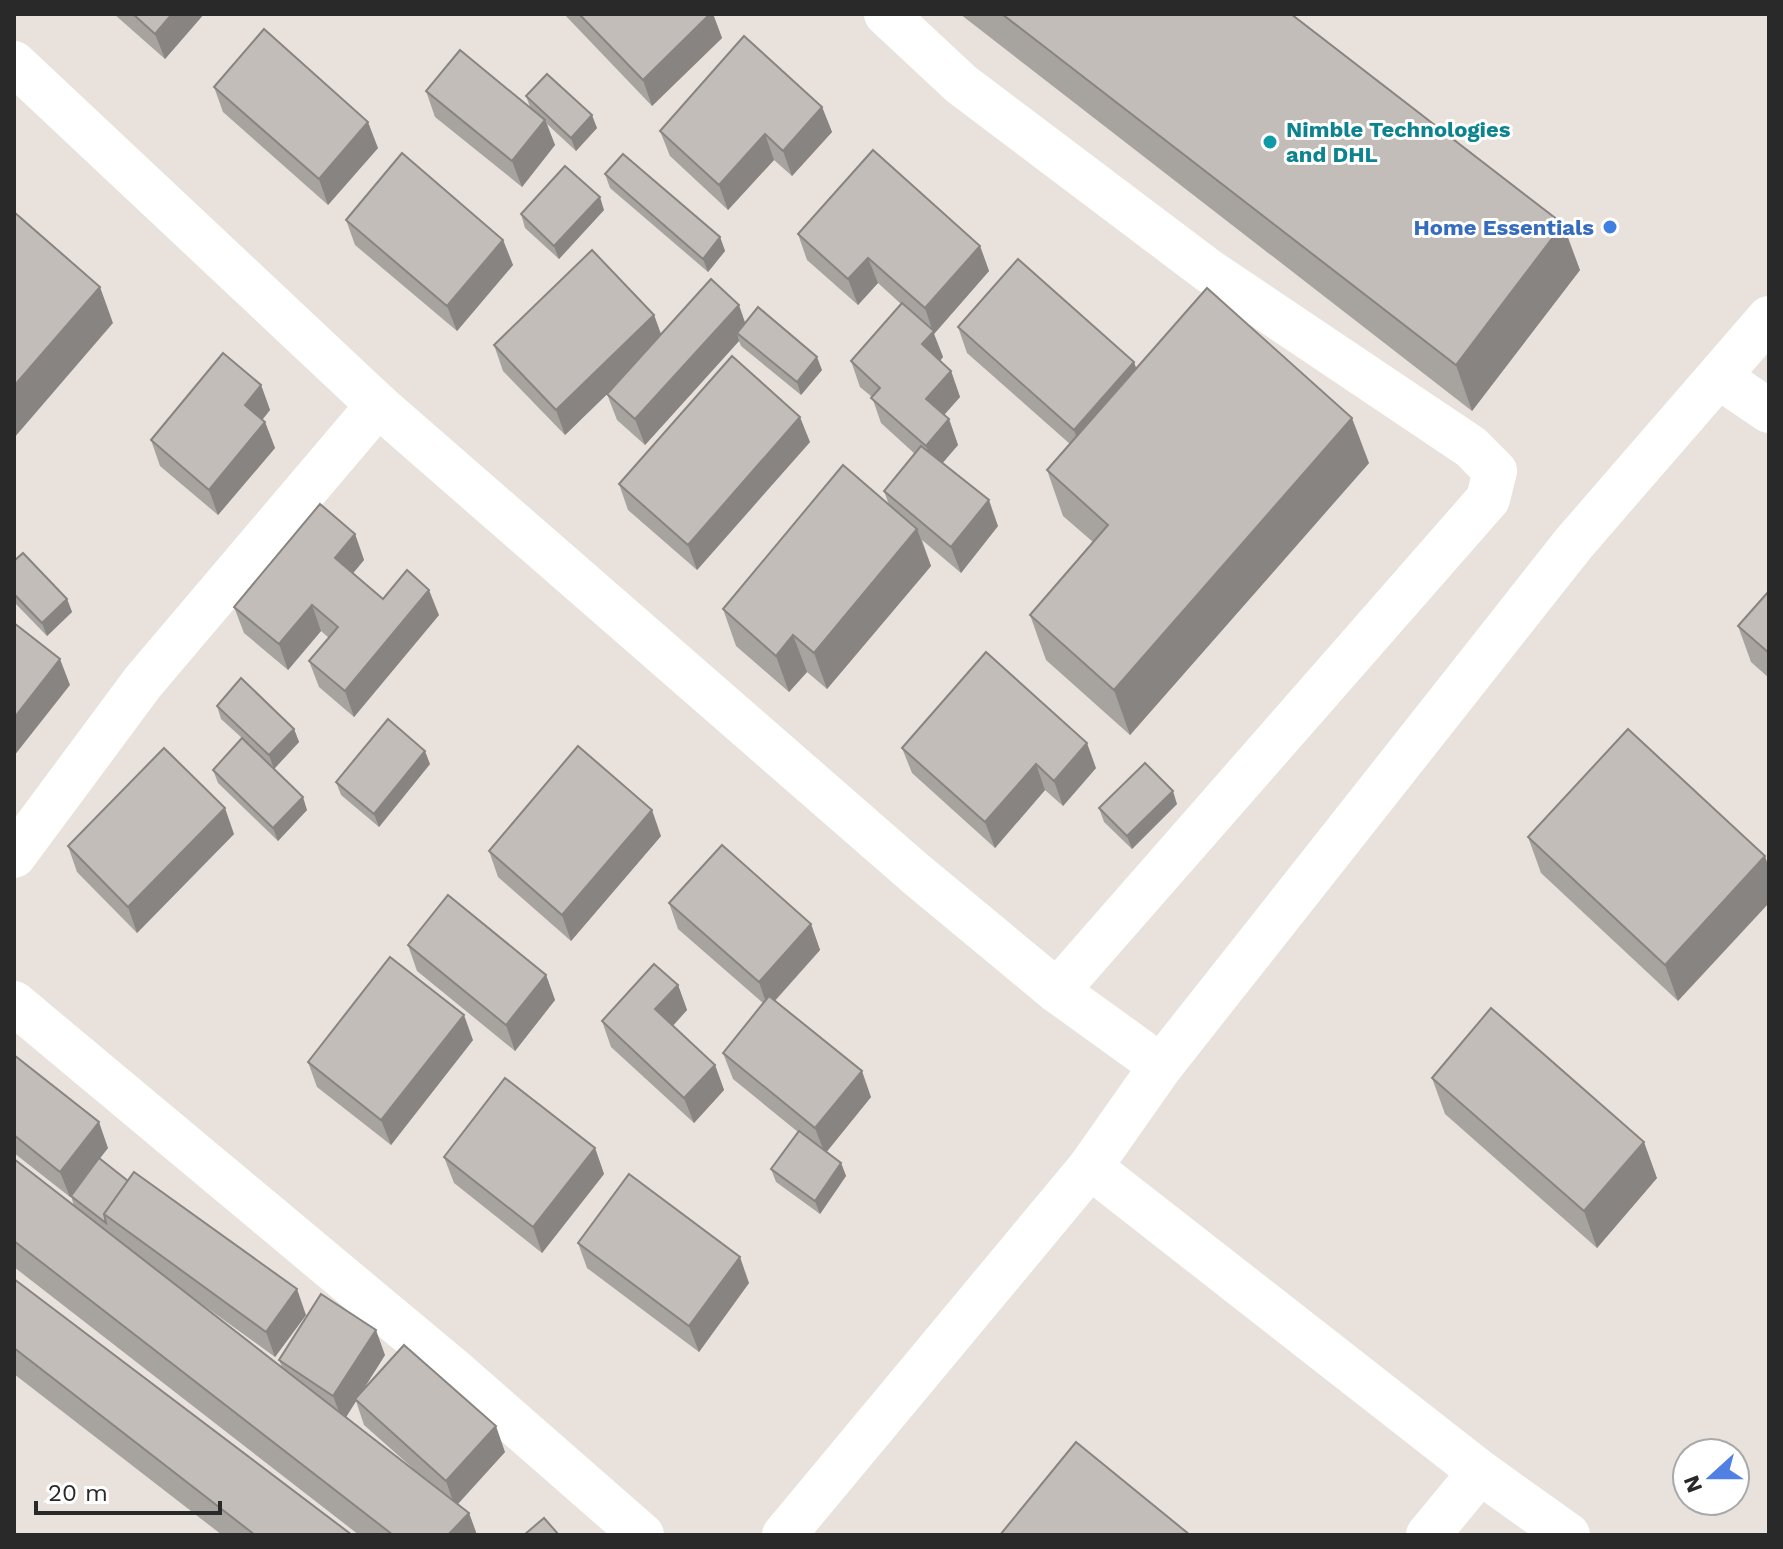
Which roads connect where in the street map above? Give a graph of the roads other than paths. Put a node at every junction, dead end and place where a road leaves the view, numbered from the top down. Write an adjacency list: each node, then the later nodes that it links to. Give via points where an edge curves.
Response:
1 (886, 14): 8 (street, via 961,84 1209,271 1471,447 1495,471 1488,499)
2 (14, 63): 5 (street)
3 (1769, 318): 4 (street)
4 (1719, 377): 6 (street); 10 (street, via 1574,543)
5 (378, 405): 7 (street, via 143,682); 8 (street)
6 (1769, 411)
7 (14, 856)
8 (1057, 991): 10 (street)
9 (14, 1003): 13 (street, via 457,1373)
10 (1161, 1066): 11 (street)
11 (1090, 1167): 12 (street); 14 (street)
12 (1480, 1472): 15 (street); 16 (street)
13 (642, 1535)
14 (784, 1535)
15 (1428, 1535)
16 (1568, 1535)

